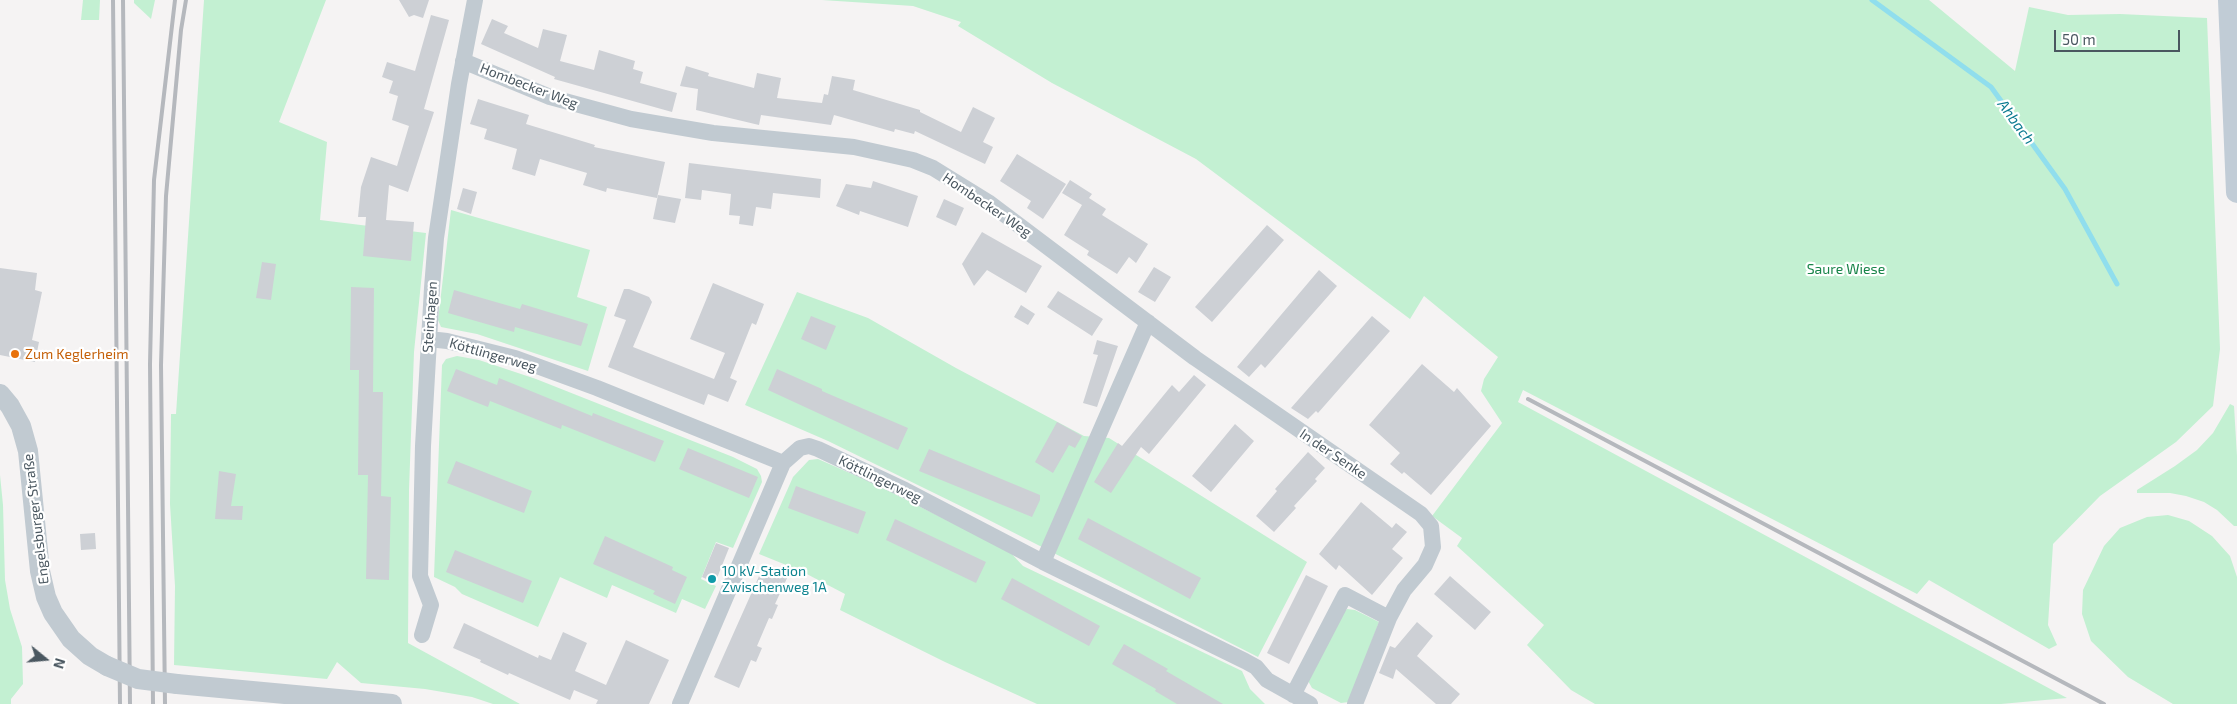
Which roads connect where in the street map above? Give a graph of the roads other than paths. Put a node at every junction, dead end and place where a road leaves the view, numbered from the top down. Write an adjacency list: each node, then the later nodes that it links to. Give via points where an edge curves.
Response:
1 (475, 0): 3 (street, Steinhagen)
2 (2228, 0): 4 (main road)
3 (464, 61): 5 (street, Hombecker Weg, via 550,97 631,119 713,134 840,145 913,160 988,202); 6 (street, Steinhagen, via 436,238)
4 (2237, 192)
5 (1148, 322): 9 (street); 10 (street, In der Senke, via 1421,514 1431,526 1433,547 1425,565 1404,590)
6 (429, 339): 8 (street, Köttlingerweg, via 515,358); 11 (street, Steinhagen, via 420,576 431,605)
7 (0, 394): 13 (street, Engelsburger Straße, bridge, via 20,426 28,451 40,571 46,597 71,639 90,656 138,678)
8 (783, 463): 9 (street, Köttlingerweg, via 800,448 818,449); 14 (street)
9 (1043, 562): 12 (street, Köttlingerweg, via 1256,666 1267,680)
10 (1389, 618): 12 (street, via 1345,595); 16 (street, In der Senke)
11 (422, 635)
12 (1293, 695): 15 (street, Köttlingerweg)
13 (392, 704)
14 (680, 704)
15 (1310, 704)
16 (1355, 704)

